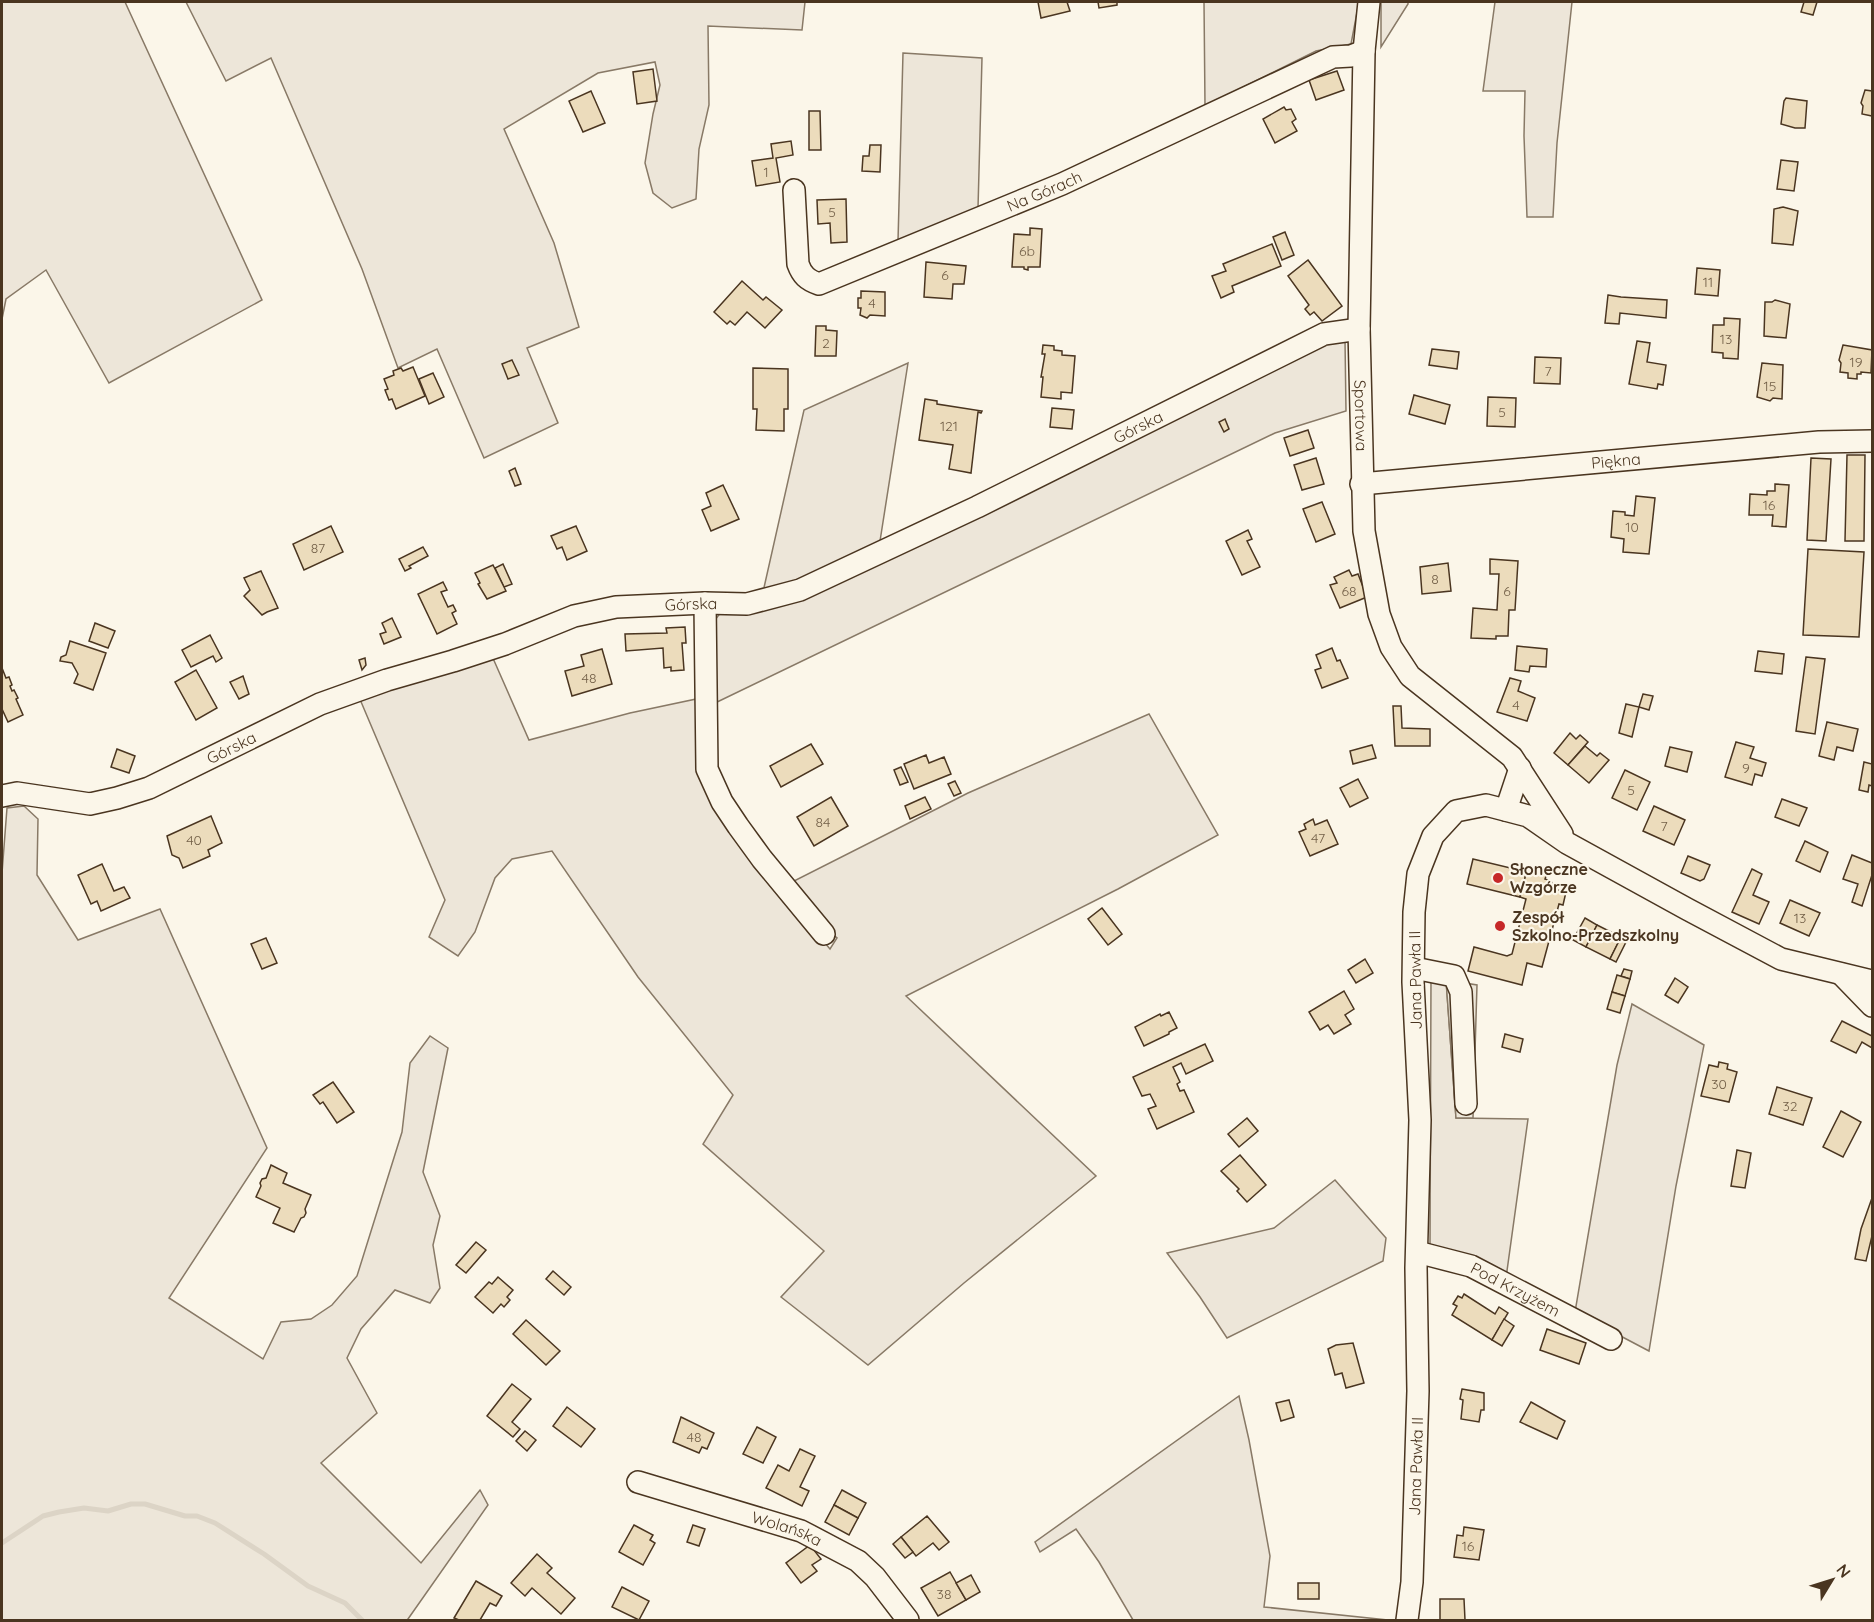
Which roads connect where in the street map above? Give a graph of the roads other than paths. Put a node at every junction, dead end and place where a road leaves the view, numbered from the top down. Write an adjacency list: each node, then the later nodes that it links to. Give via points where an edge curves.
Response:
1 (1369, 2): 2 (street, Sportowa)
2 (1364, 51): 3 (street, Na Górach, via 1333,57 1062,184 819,284 801,273 798,264); 4 (street, Sportowa)
3 (794, 190)
4 (1359, 329): 6 (street, Sportowa); 7 (street, Górska, via 1324,334 977,507 800,590 747,604)
5 (1872, 441): 6 (street, Piękna, via 1819,442)
6 (1361, 484): 8 (street, Sportowa, via 1364,531 1377,604 1391,647 1410,676 1512,757)
7 (705, 603): 9 (street, Górska, via 616,607 574,616 505,644 320,704 149,788 117,798 90,804 16,793); 12 (street, via 707,769 738,826)
8 (1520, 768): 10 (street); 11 (street, Sportowa)
9 (2, 796)
10 (1506, 810): 11 (street, Jana Pawła II, via 1527,816); 13 (street, Jana Pawła II, via 1486,805 1456,811 1433,836 1418,874)
11 (1567, 843): 14 (street, Jana Pawła II, via 1781,959)
12 (824, 934)
13 (1414, 968): 17 (street, via 1454,976 1461,992); 18 (street, Jana Pawła II, via 1420,1120)
14 (1841, 974): 15 (street, Jana Pawła II); 16 (street)
15 (1872, 981)
16 (1872, 1006)
17 (1466, 1104)
18 (1417, 1252): 19 (street, Pod Krzyżem, via 1471,1266); 22 (street, Jana Pawła II, via 1418,1391 1412,1582)
19 (1611, 1339)
20 (638, 1482): 21 (street, Wolańska, via 801,1531 858,1561)
21 (908, 1620)
22 (1407, 1620)

